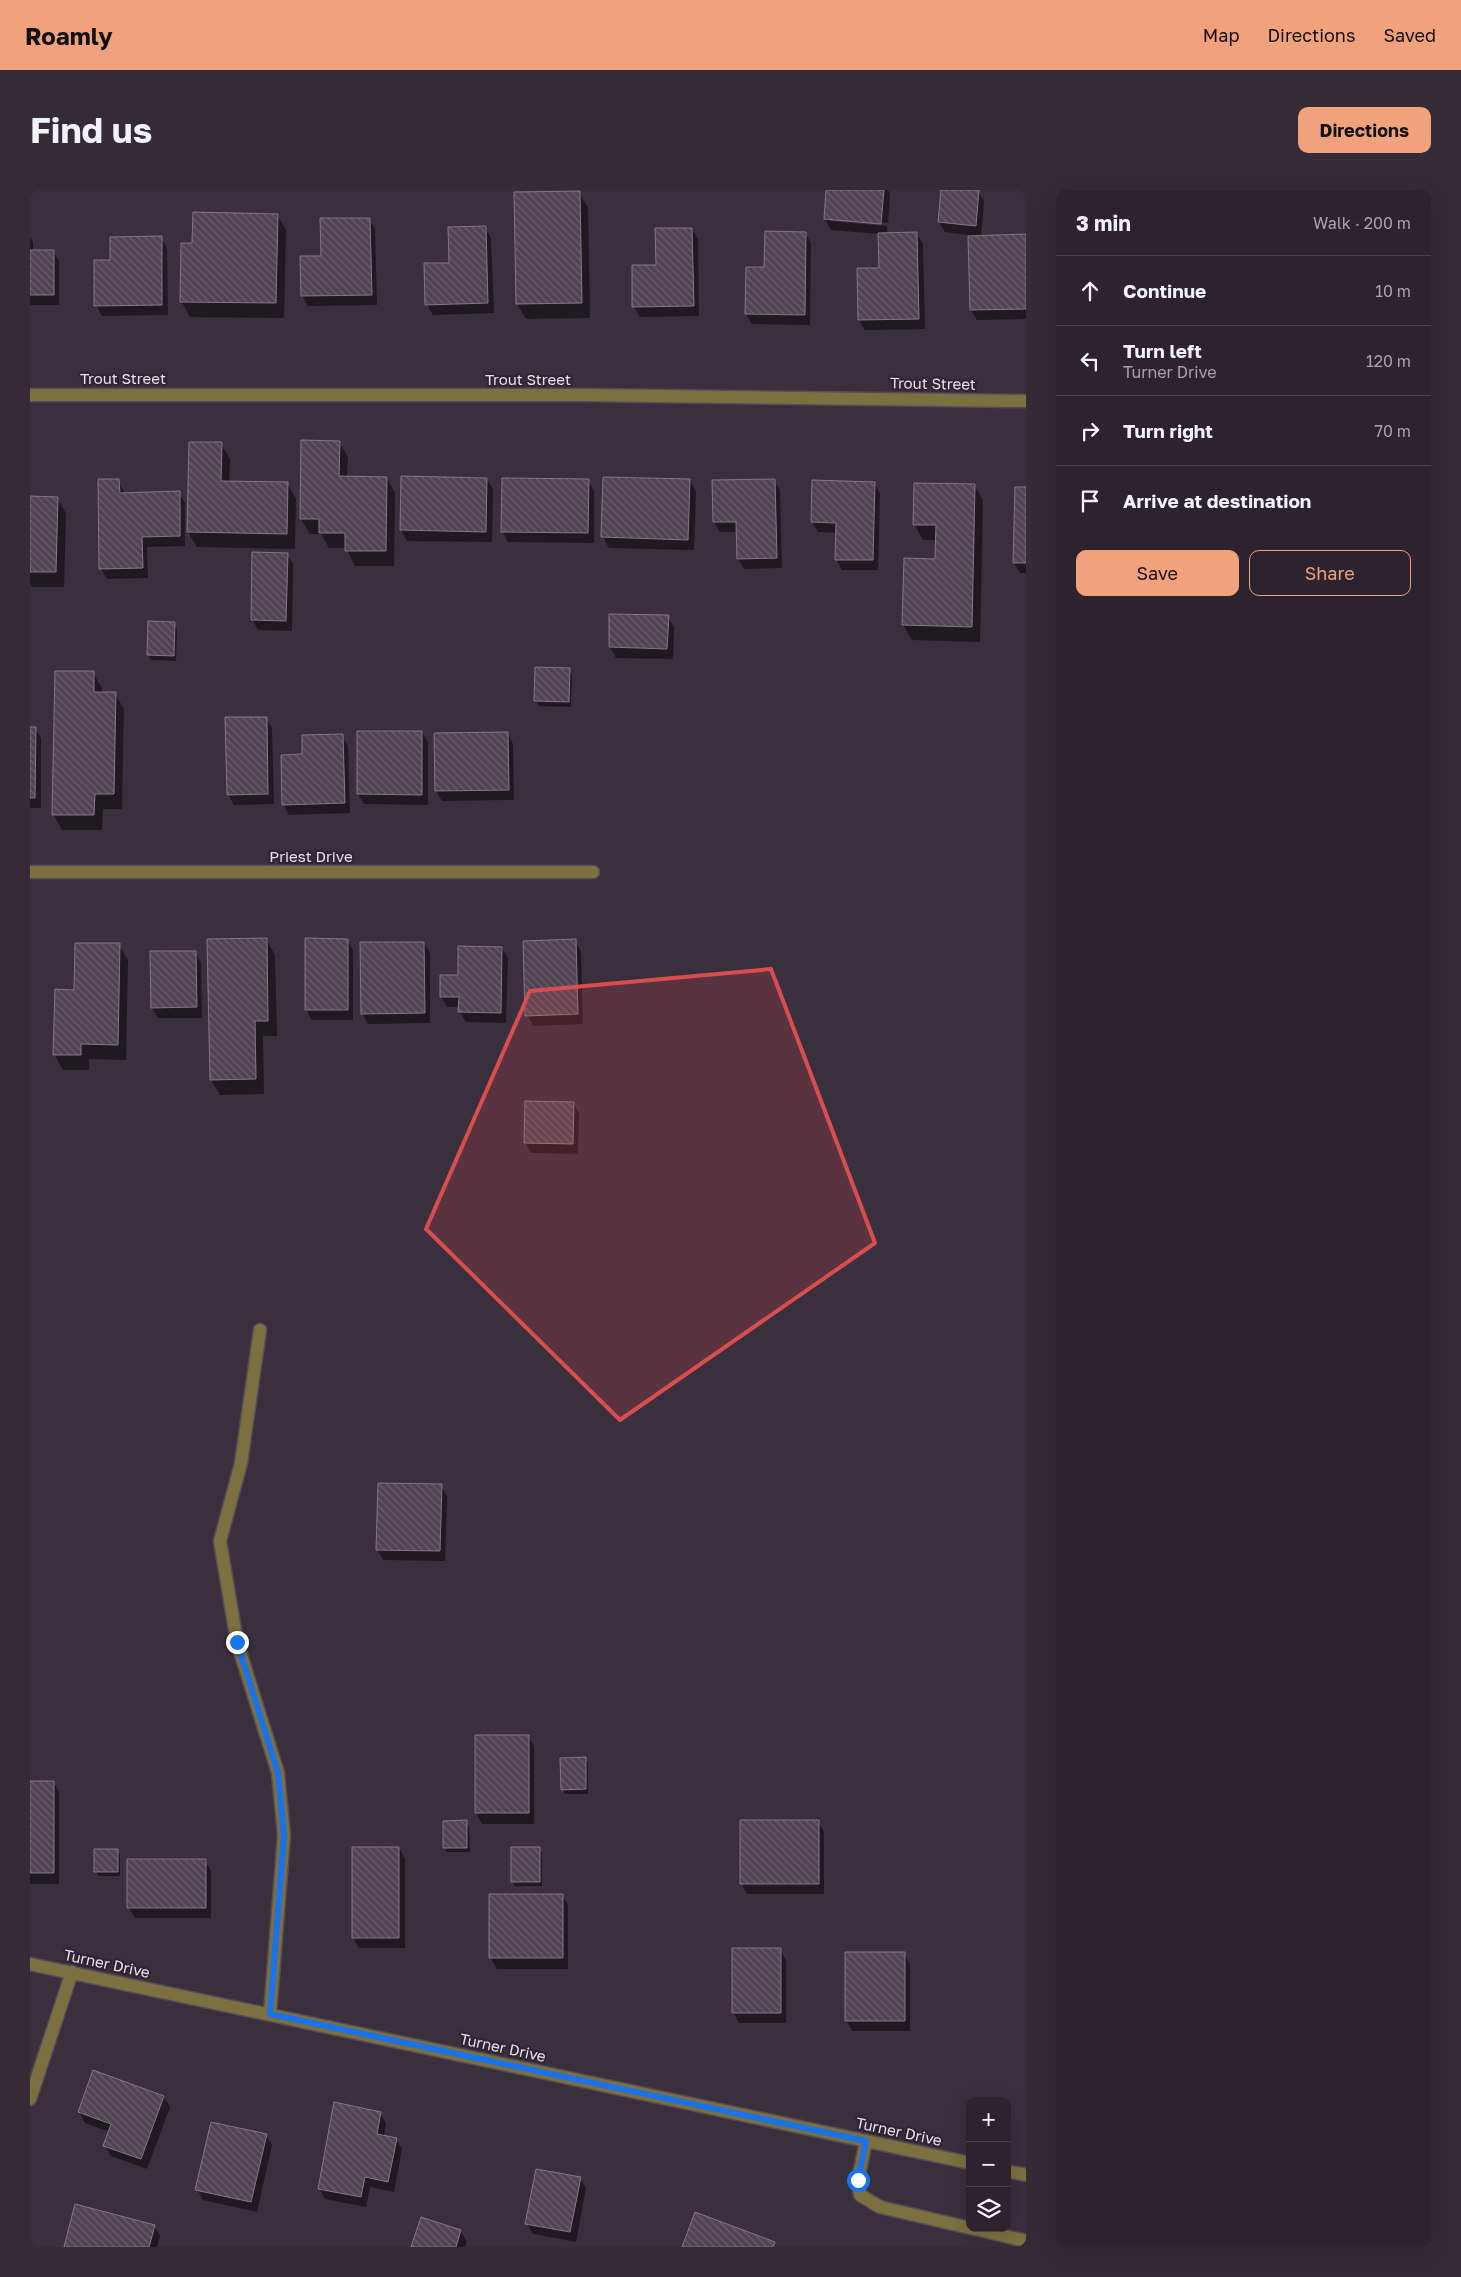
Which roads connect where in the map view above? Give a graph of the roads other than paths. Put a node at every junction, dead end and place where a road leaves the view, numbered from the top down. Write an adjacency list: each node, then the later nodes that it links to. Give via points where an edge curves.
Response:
1 (30, 394): 2 (street, Trout Street, via 586,395)
2 (1026, 401)
3 (30, 872): 4 (street, Priest Drive)
4 (593, 872)
5 (260, 1330): 8 (street, via 241,1463 220,1542 237,1642 278,1773 284,1835)
6 (30, 1964): 7 (street, Turner Drive)
7 (72, 1972): 8 (street, Turner Drive); 9 (street)
8 (270, 2014): 10 (street, Turner Drive)
9 (30, 2099)
10 (866, 2141): 11 (street, Turner Drive); 14 (street, via 858,2180 860,2195 880,2207)
11 (966, 2162)
12 (1011, 2172): 13 (street)
13 (1026, 2175)
14 (966, 2227)
15 (987, 2232): 16 (street)
16 (1026, 2241)

